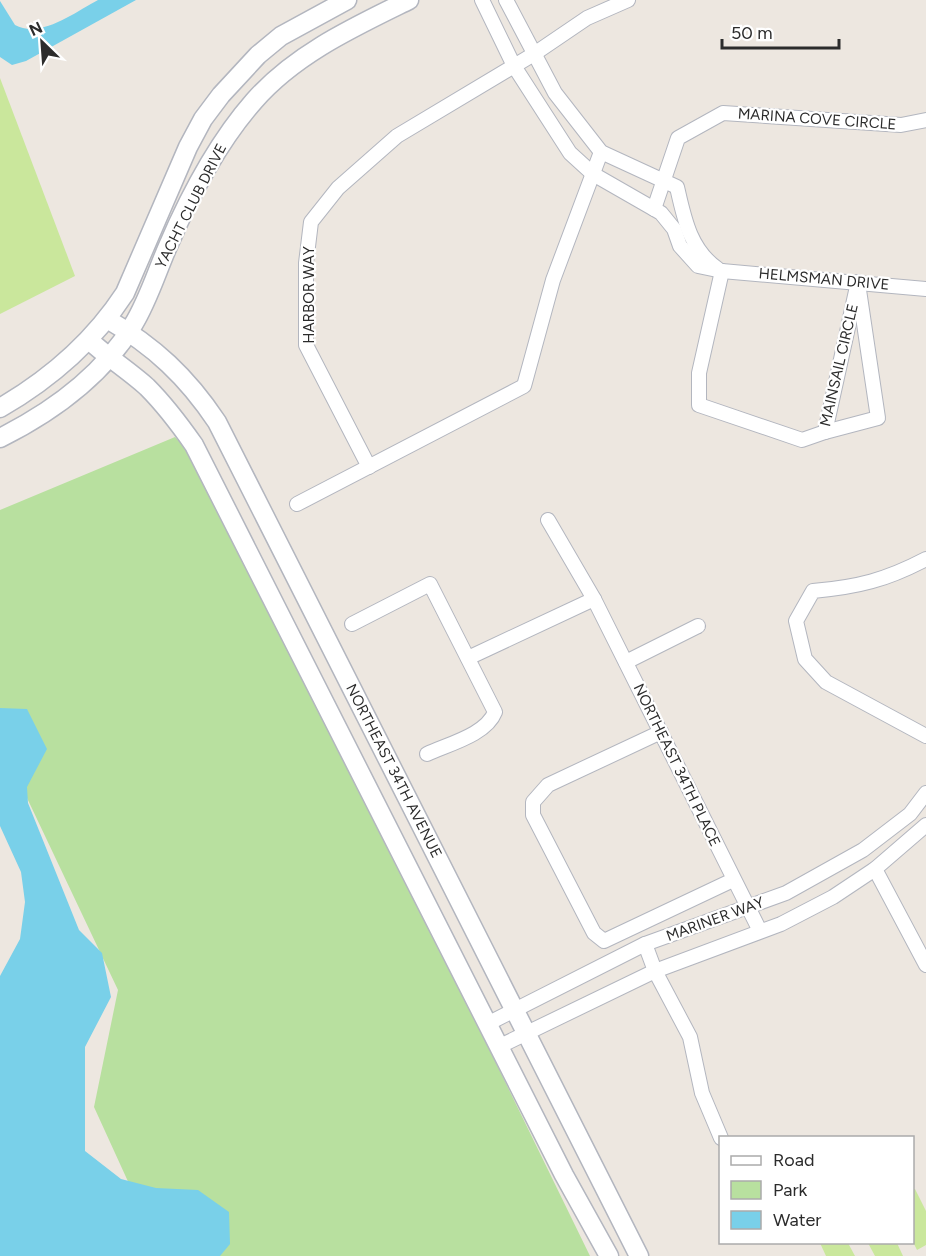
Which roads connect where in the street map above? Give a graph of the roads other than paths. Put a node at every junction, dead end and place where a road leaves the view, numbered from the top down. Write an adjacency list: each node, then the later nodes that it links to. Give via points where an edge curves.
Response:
1 (347, 0): 16 (street, YACHT CLUB DRIVE, via 281,36 220,95 188,147 125,293)
2 (409, 0): 17 (street, YACHT CLUB DRIVE, via 303,58 255,100 217,152 170,241)
3 (482, 0): 7 (street)
4 (506, 0): 6 (street)
5 (628, 0): 6 (street, via 587,18)
6 (534, 54): 7 (street, HARBOR WAY); 9 (street, via 555,93)
7 (514, 66): 10 (street, via 570,153); 23 (street, HARBOR WAY, via 397,136 338,188 311,222 306,263 306,345)
8 (926, 120): 11 (street, MARINA COVE CIRCLE, via 901,125 723,113 678,138)
9 (601, 152): 10 (street); 11 (street)
10 (593, 174): 12 (street); 23 (street, via 553,280 524,386)
11 (665, 182): 12 (street); 13 (street, via 677,187 686,228 706,260)
12 (658, 211): 13 (street, HELMSMAN DRIVE, via 698,266)
13 (722, 272): 14 (street, HELMSMAN DRIVE); 21 (street, MAINSAIL CIRCLE, via 699,373 699,405 802,440)
14 (858, 282): 15 (street, HELMSMAN DRIVE); 21 (street, MAINSAIL CIRCLE); 21 (street, via 878,418)
15 (926, 289)
16 (107, 319): 17 (street, NORTHEAST 34TH AVENUE); 18 (street, YACHT CLUB DRIVE)
17 (132, 327): 19 (street, YACHT CLUB DRIVE); 44 (street, NORTHEAST 34TH AVENUE, via 169,363 217,422)
18 (89, 340): 19 (street, NORTHEAST 34TH AVENUE); 20 (street, YACHT CLUB DRIVE, via 31,389)
19 (108, 358): 22 (street, YACHT CLUB DRIVE, via 65,399); 45 (street, NORTHEAST 34TH AVENUE, via 146,387 194,445)
20 (0, 408)
21 (825, 432)
22 (0, 438)
23 (369, 467): 24 (street)
24 (297, 504)
25 (548, 520): 27 (street, NORTHEAST 34TH PLACE)
26 (926, 560): 33 (street, via 890,578 813,591 796,621 805,659 826,682)
27 (594, 599): 30 (street); 31 (street, NORTHEAST 34TH PLACE)
28 (352, 624): 30 (street, via 430,584)
29 (698, 626): 31 (street)
30 (468, 658): 34 (street, via 495,712 492,720)
31 (626, 662): 32 (street, NORTHEAST 34TH PLACE)
32 (661, 732): 38 (street, NORTHEAST 34TH PLACE); 38 (street, via 548,785 533,802 533,815 594,933 604,942)
33 (926, 736)
34 (427, 754)
35 (926, 793): 39 (street, MARINER WAY, via 910,814 863,850 786,893)
36 (926, 825): 37 (street, MARINER WAY)
37 (875, 869): 40 (street, MARINER WAY, via 823,902); 42 (street)
38 (733, 880): 39 (street, NORTHEAST 34TH PLACE)
39 (748, 907): 40 (street, NORTHEAST 34TH PLACE); 41 (street, MARINER WAY)
40 (760, 931): 43 (street, MARINER WAY)
41 (645, 944): 43 (street); 44 (street, MARINER WAY)
42 (926, 965)
43 (655, 971): 46 (street, MARINER WAY); 48 (street, via 690,1037 702,1093)
44 (515, 1010): 45 (street, MARINER WAY); 46 (street, NORTHEAST 34TH AVENUE)
45 (489, 1023): 47 (street, NORTHEAST 34TH AVENUE)
46 (526, 1033): 47 (street, MARINER WAY); 50 (street, NORTHEAST 34TH AVENUE)
47 (500, 1046): 49 (street, NORTHEAST 34TH AVENUE)
48 (721, 1136)
49 (609, 1256)
50 (639, 1256)

